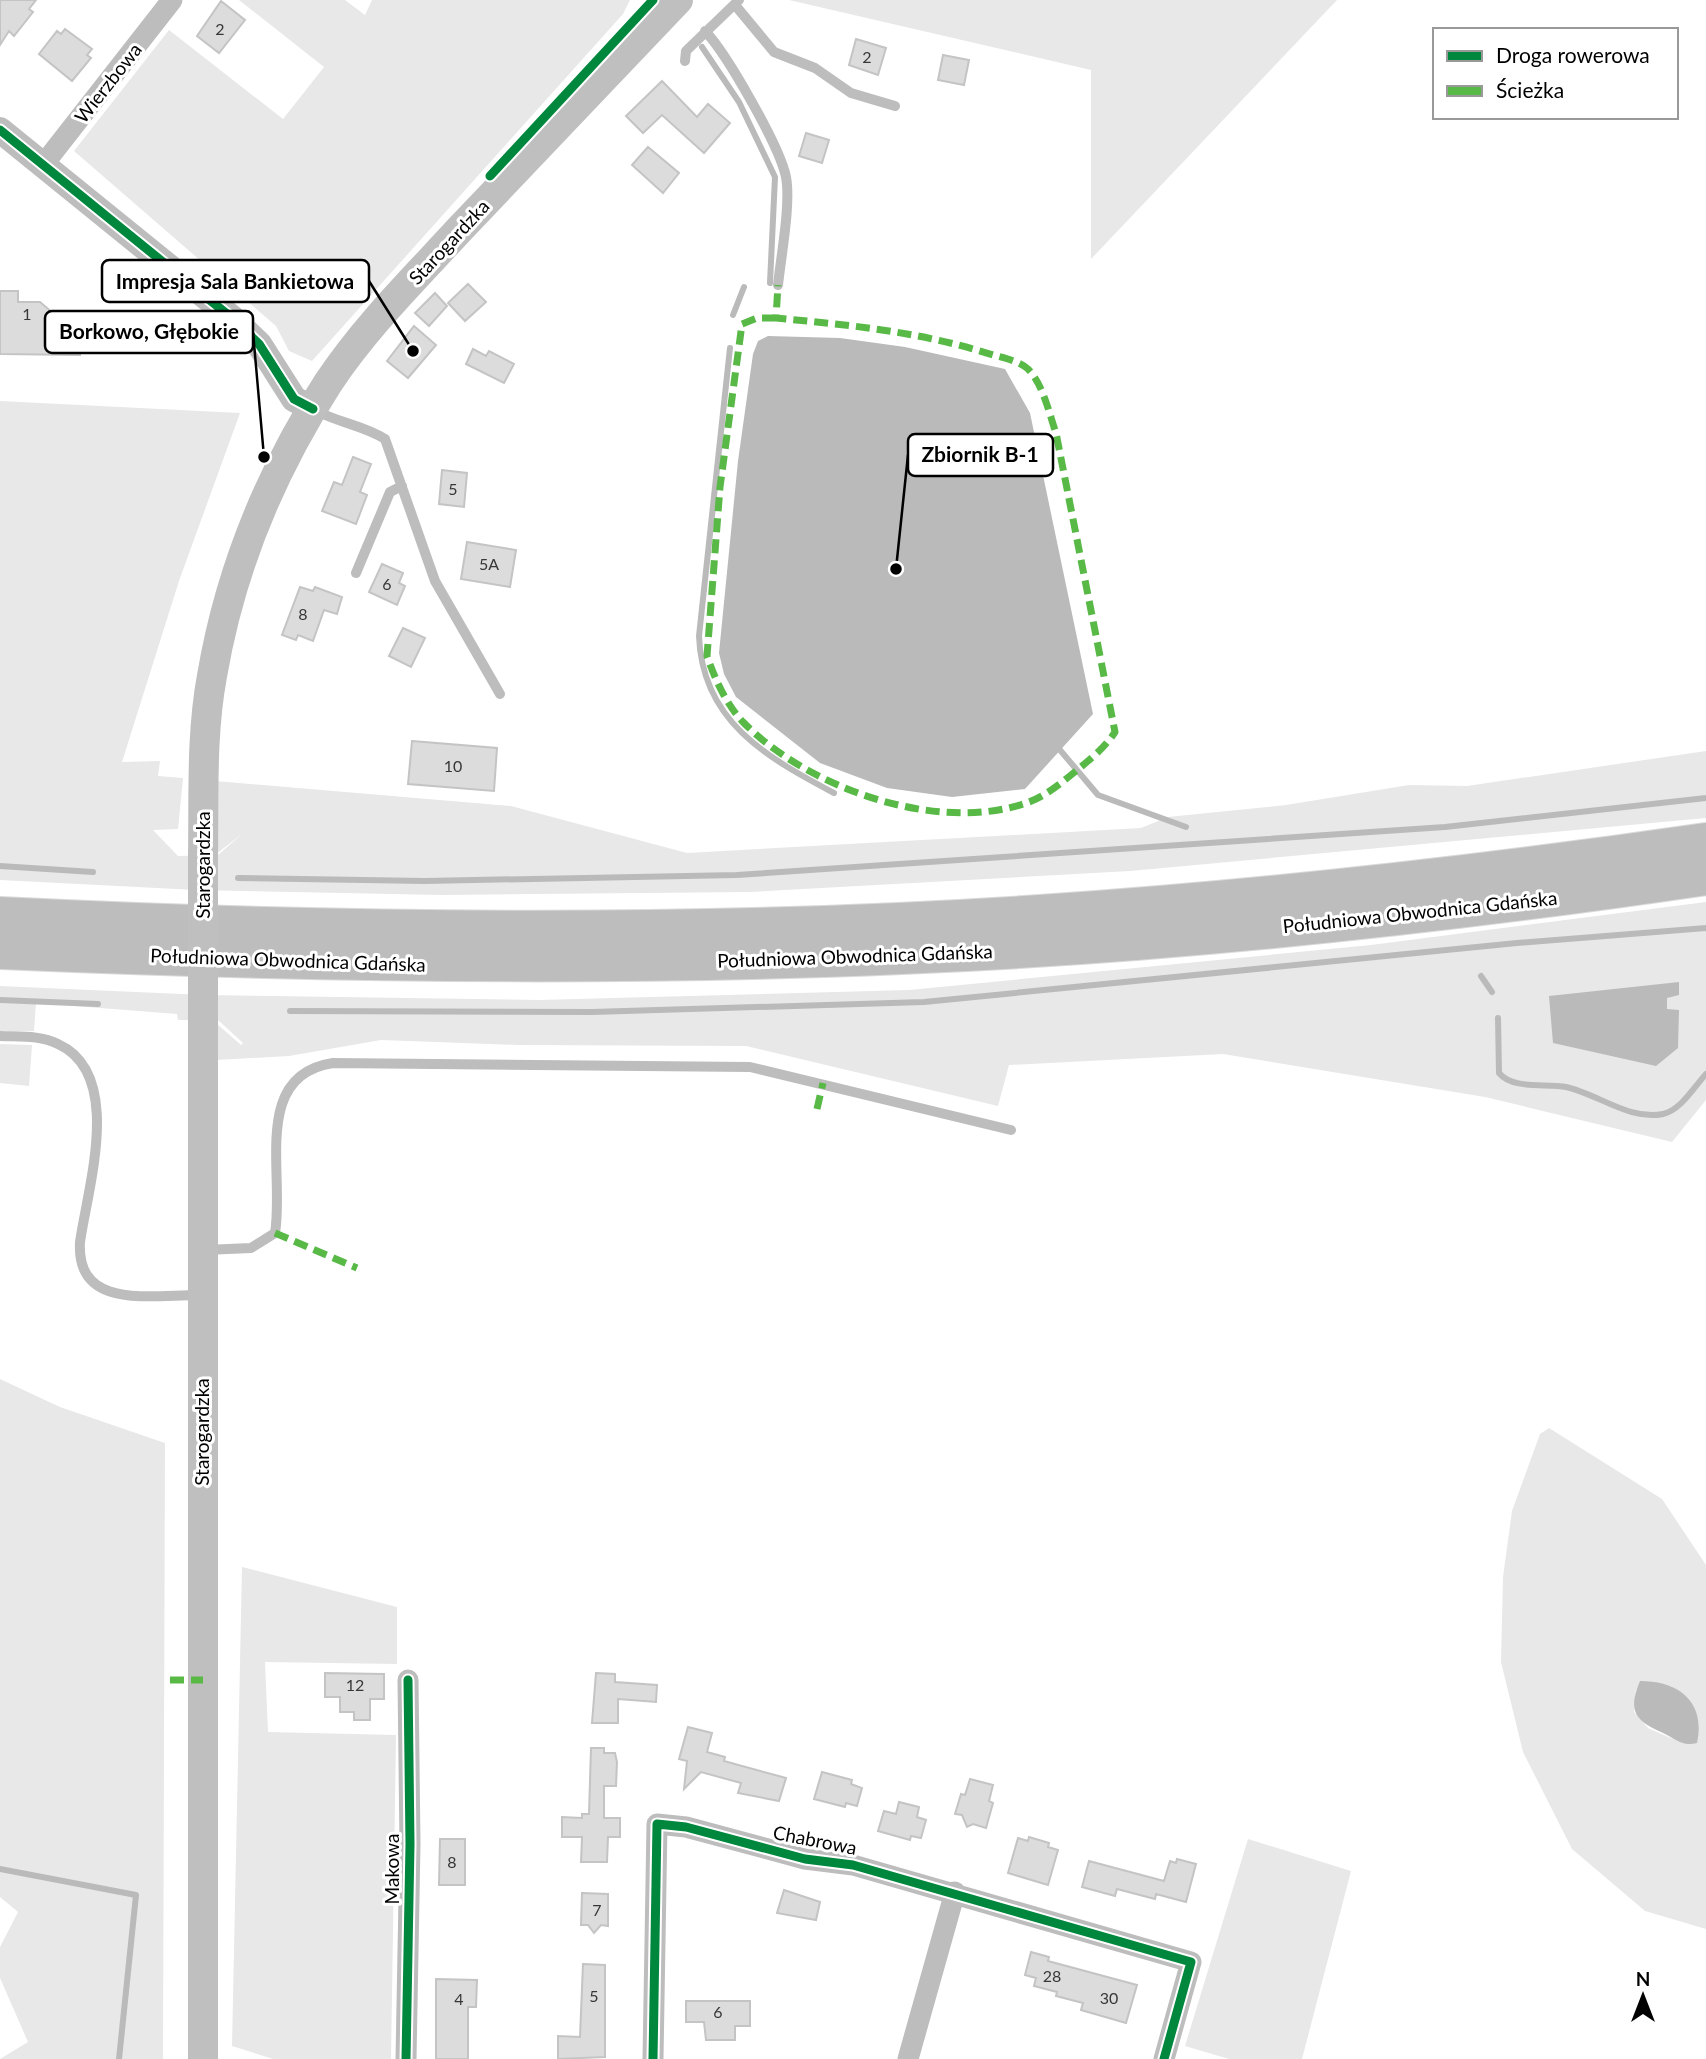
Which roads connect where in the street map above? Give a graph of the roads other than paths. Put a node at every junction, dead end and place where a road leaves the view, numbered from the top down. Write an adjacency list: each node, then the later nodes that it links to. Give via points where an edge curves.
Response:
1 (172, 0): 8 (street, Wierzbowa)
2 (678, 0): 10 (main road, Starogardzka, via 402,291 347,357)
3 (737, 2): 4 (lane); 6 (lane, via 774,52 815,68 852,93)
4 (705, 31): 5 (lane, via 686,51); 9 (lane, via 718,44 749,97 784,171)
5 (685, 61)
6 (895, 106)
7 (0, 130): 8 (street)
8 (43, 165): 10 (street, via 232,318 259,344 294,398)
9 (778, 285)
10 (313, 409): 11 (lane, via 385,439); 20 (main road, Starogardzka, bridge, via 264,499 239,565 221,630 205,730)
11 (402, 486): 12 (lane, via 390,492); 13 (lane, via 435,581)
12 (356, 573)
13 (500, 694)
14 (1706, 842): 16 (highway, Południowa Obwodnica Gdańska, via 1279,894 1038,914 802,925 351,928)
15 (1706, 876): 17 (highway, Południowa Obwodnica Gdańska, via 1286,927 906,955 454,964)
16 (0, 916)
17 (0, 950)
18 (0, 1036): 21 (lane, via 41,1038 59,1044 74,1055 93,1084 98,1119 79,1260 85,1274 109,1293)
19 (1011, 1130): 20 (lane, via 750,1068 324,1065 300,1074 280,1104 275,1233 251,1248)
20 (202, 1250): 21 (main road, Starogardzka)
21 (202, 1295): 24 (main road, Starogardzka)
22 (408, 1680): 25 (street, Makowa)
23 (955, 1892): 26 (street, Chabrowa, via 853,1865 806,1859 686,1827 657,1824); 27 (street); 28 (street, Chabrowa, via 1191,1962)
24 (203, 2059)
25 (406, 2059)
26 (653, 2059)
27 (908, 2059)
28 (1164, 2059)

